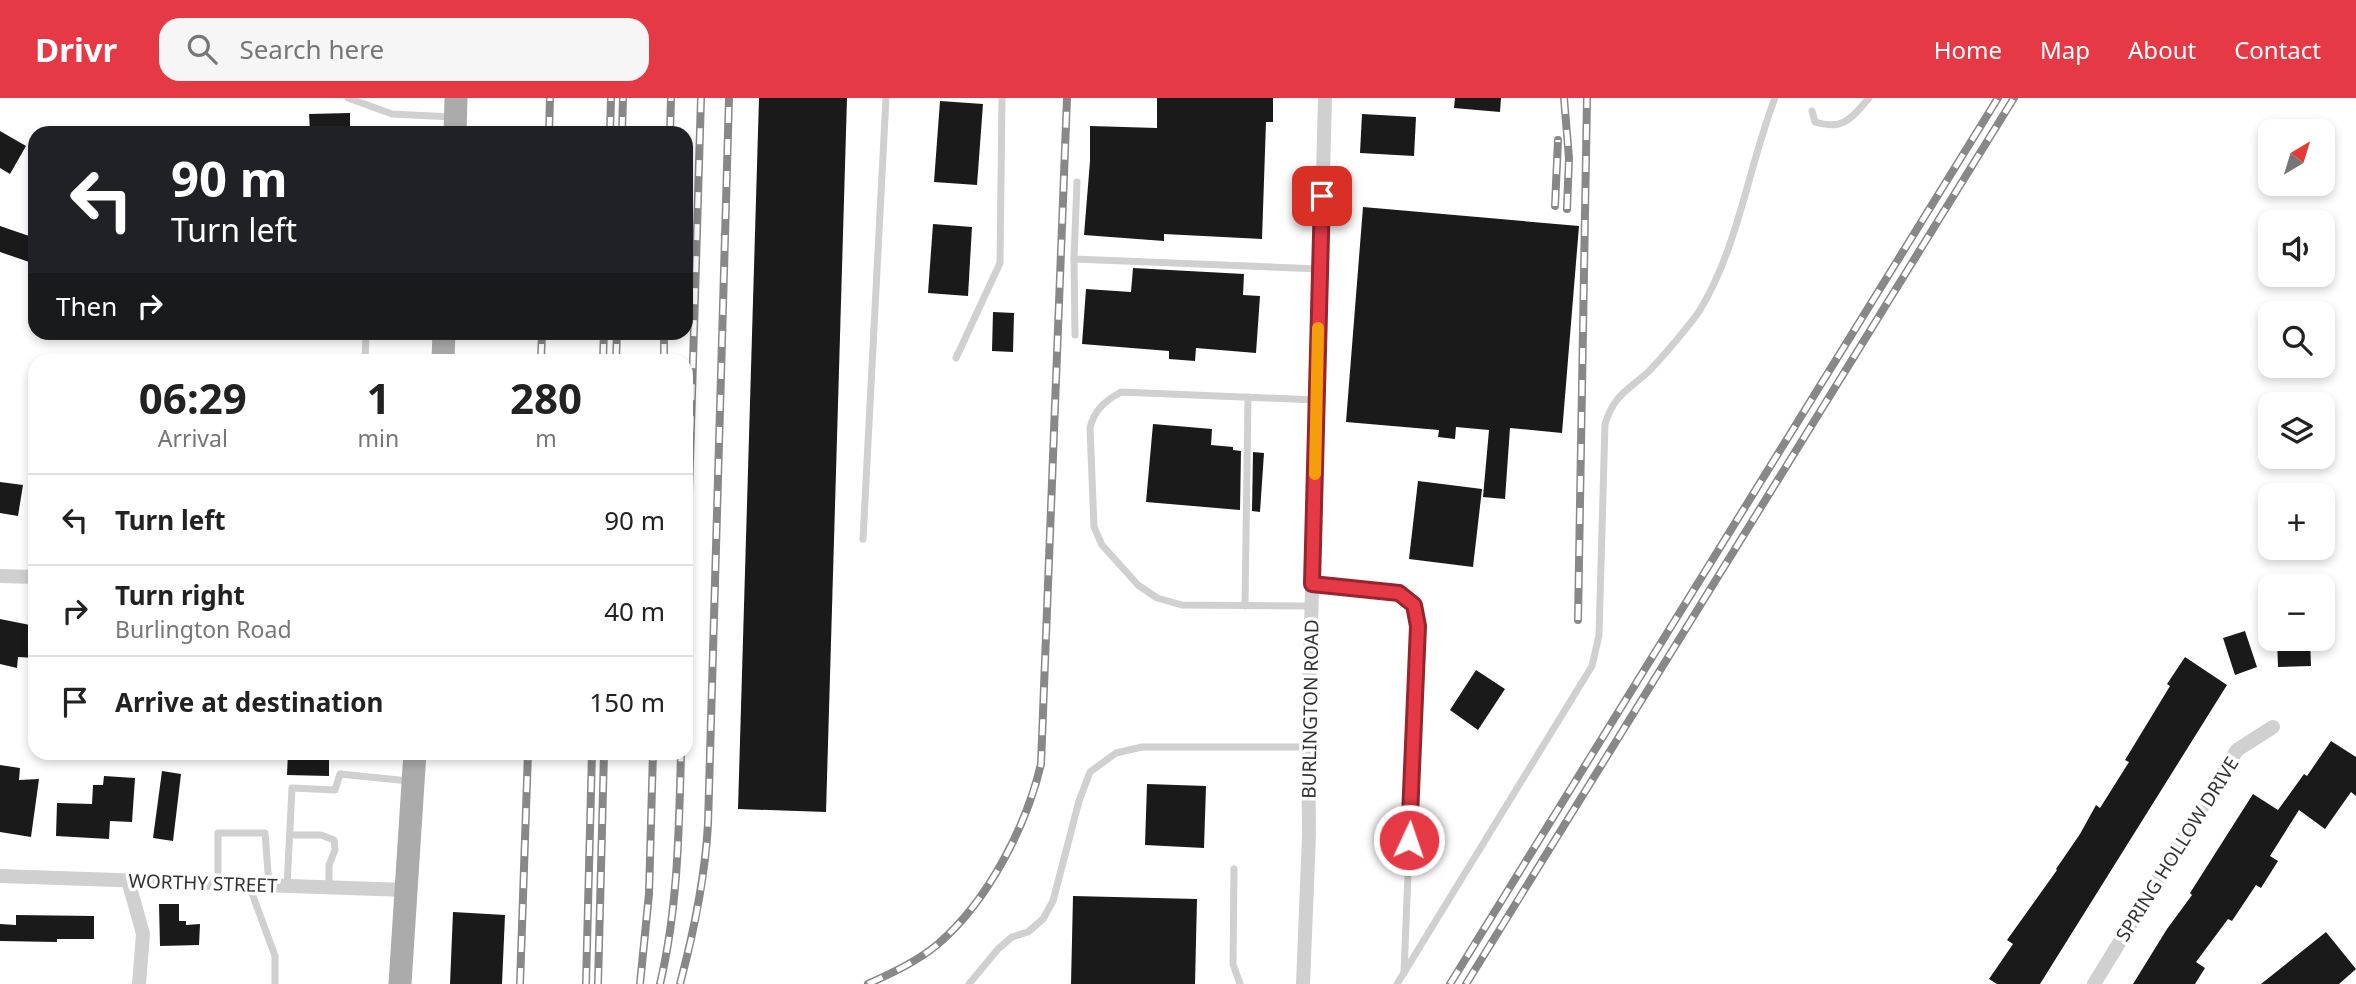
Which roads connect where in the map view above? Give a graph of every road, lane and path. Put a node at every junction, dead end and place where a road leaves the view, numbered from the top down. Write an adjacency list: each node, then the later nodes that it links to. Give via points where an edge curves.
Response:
1 (348, 98): 8 (lane, via 392,114)
2 (886, 98): 16 (lane)
3 (1002, 98): 13 (lane, via 1000,263)
4 (1325, 98): 11 (street, BURLINGTON ROAD)
5 (1775, 98): 36 (lane, via 1726,259 1699,312 1648,372 1610,407 1605,424 1599,635 1592,666)
6 (1869, 98): 7 (lane, via 1844,123 1829,127 1815,122)
7 (1812, 111)
8 (456, 116)
9 (1077, 183): 10 (lane)
10 (1074, 259): 11 (lane); 12 (lane)
11 (1320, 269): 15 (street, BURLINGTON ROAD)
12 (1075, 335)
13 (956, 358)
14 (1248, 397): 15 (lane); 20 (lane); 20 (lane, via 1121,392 1099,407 1090,428 1094,527 1119,566 1157,598 1182,606)
15 (1316, 400): 19 (street, BURLINGTON ROAD)
16 (863, 539)
17 (0, 576): 18 (street)
18 (28, 578)
19 (1312, 584): 21 (street, BURLINGTON ROAD); 36 (lane, via 1399,593 1414,605 1418,626)
20 (1245, 606): 21 (lane)
21 (1311, 606): 23 (street, BURLINGTON ROAD)
22 (2273, 727): 44 (street, SPRING HOLLOW DRIVE, via 2236,750)
23 (1308, 747): 40 (lane, via 1142,747 1116,753 1090,772 1053,901 1043,919 998,949); 42 (street, BURLINGTON ROAD)
24 (414, 760): 25 (main road)
25 (413, 782): 26 (lane, via 340,774 335,790 292,788); 35 (main road)
26 (290, 835): 33 (lane); 34 (lane, via 321,835 334,841)
27 (1234, 869): 41 (lane, via 1233,964)
28 (0, 876): 29 (street, WORTHY STREET)
29 (128, 880): 30 (street, WORTHY STREET); 37 (street, via 143,934)
30 (218, 884): 31 (street, WORTHY STREET); 32 (lane, via 218,833 265,833)
31 (249, 885): 32 (street, WORTHY STREET); 38 (lane, via 275,956)
32 (269, 886): 33 (street, WORTHY STREET)
33 (287, 886): 34 (street, WORTHY STREET)
34 (329, 887): 35 (street, WORTHY STREET)
35 (406, 890): 39 (main road)
36 (1404, 973): 43 (lane)
37 (139, 984)
38 (275, 984)
39 (400, 984)
40 (969, 984)
41 (1240, 984)
42 (1303, 984)
43 (1397, 984)
44 (2094, 984)

